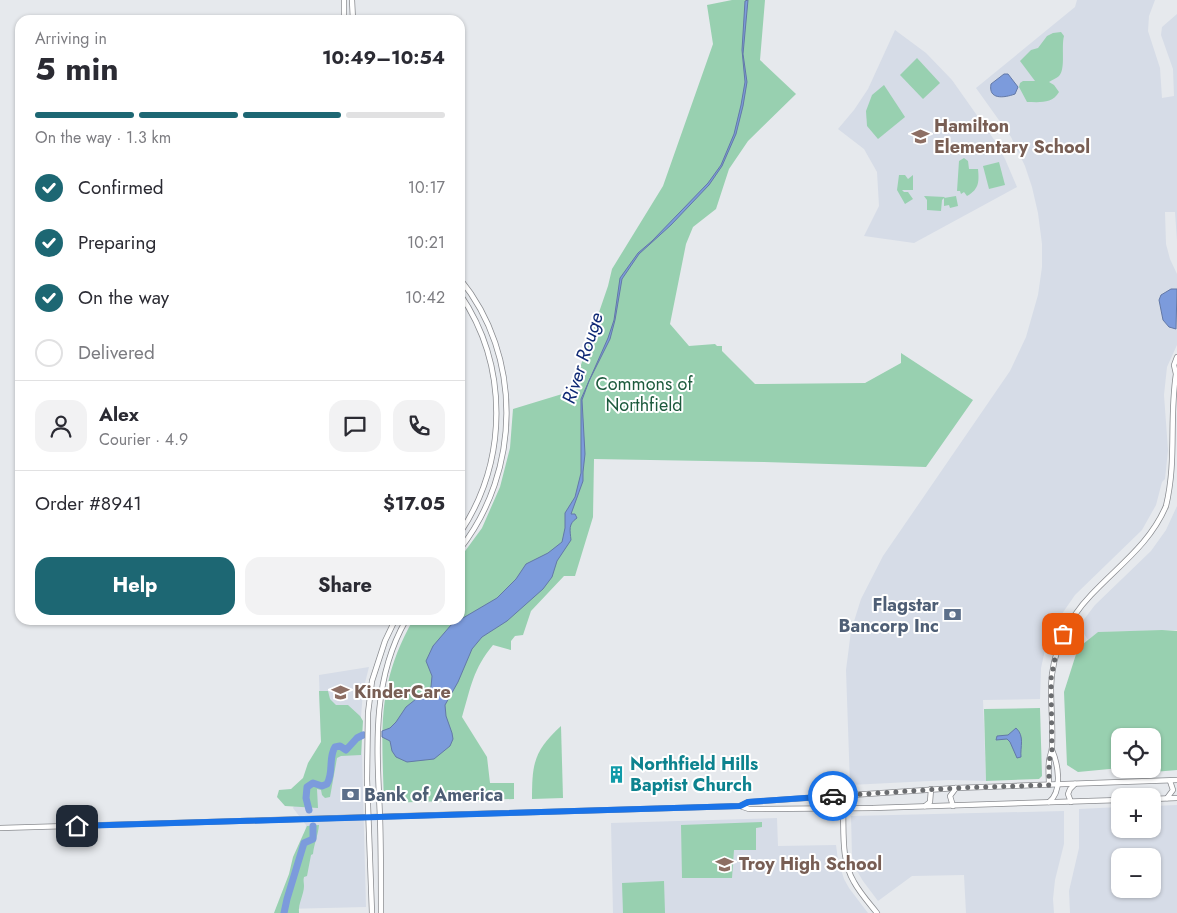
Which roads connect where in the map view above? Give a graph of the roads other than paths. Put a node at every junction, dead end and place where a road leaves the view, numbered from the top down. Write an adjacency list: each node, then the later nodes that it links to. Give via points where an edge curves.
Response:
1 (344, 0): 3 (main road)
2 (352, 0): 4 (main road)
3 (344, 15)
4 (353, 15)
5 (465, 287): 10 (main road, via 484,317 495,343 504,382 507,416 505,442 493,490)
6 (465, 303): 9 (main road, via 490,356 498,413 487,479)
7 (1177, 357): 8 (main road, via 1174,365)
8 (1176, 374): 15 (main road, via 1176,459 1169,497 1145,541 1082,604 1063,634 1051,679)
9 (465, 525)
10 (465, 542)
11 (393, 625): 13 (main road, via 372,681)
12 (403, 625): 14 (main road, via 384,674)
13 (367, 742): 14 (main road, via 370,746); 16 (main road)
14 (377, 745): 17 (main road)
15 (1052, 750): 20 (main road); 22 (main road)
16 (367, 756): 17 (main road, via 374,755); 37 (main road)
17 (377, 759): 38 (main road)
18 (1170, 780): 19 (main road); 21 (main road); 26 (main road, via 1173,790)
19 (1177, 780)
20 (1058, 784): 21 (main road); 22 (main road); 30 (main road, via 1056,796)
21 (1076, 784): 31 (main road, via 1069,791)
22 (1049, 785): 23 (main road)
23 (956, 788): 24 (main road); 33 (main road, via 950,796)
24 (931, 789): 28 (main road); 34 (main road, via 930,802)
25 (1161, 798): 26 (main road)
26 (1166, 798): 27 (main road)
27 (1177, 798)
28 (784, 800): 32 (main road, via 748,802); 36 (main road)
29 (1111, 800): 31 (main road)
30 (1048, 802): 31 (main road); 33 (main road)
31 (1071, 802)
32 (740, 806): 36 (main road); 38 (main road)
33 (953, 806): 34 (main road)
34 (924, 807): 35 (main road)
35 (843, 809): 36 (main road); 46 (main road, via 848,869)
36 (782, 810)
37 (369, 816): 38 (main road); 39 (main road); 40 (main road)
38 (380, 817): 41 (main road)
39 (0, 828)
40 (370, 862): 41 (main road, via 374,868); 42 (main road)
41 (380, 869): 43 (main road)
42 (371, 878): 43 (main road); 44 (main road)
43 (381, 882): 45 (main road)
44 (372, 913)
45 (381, 913)
46 (877, 913)

